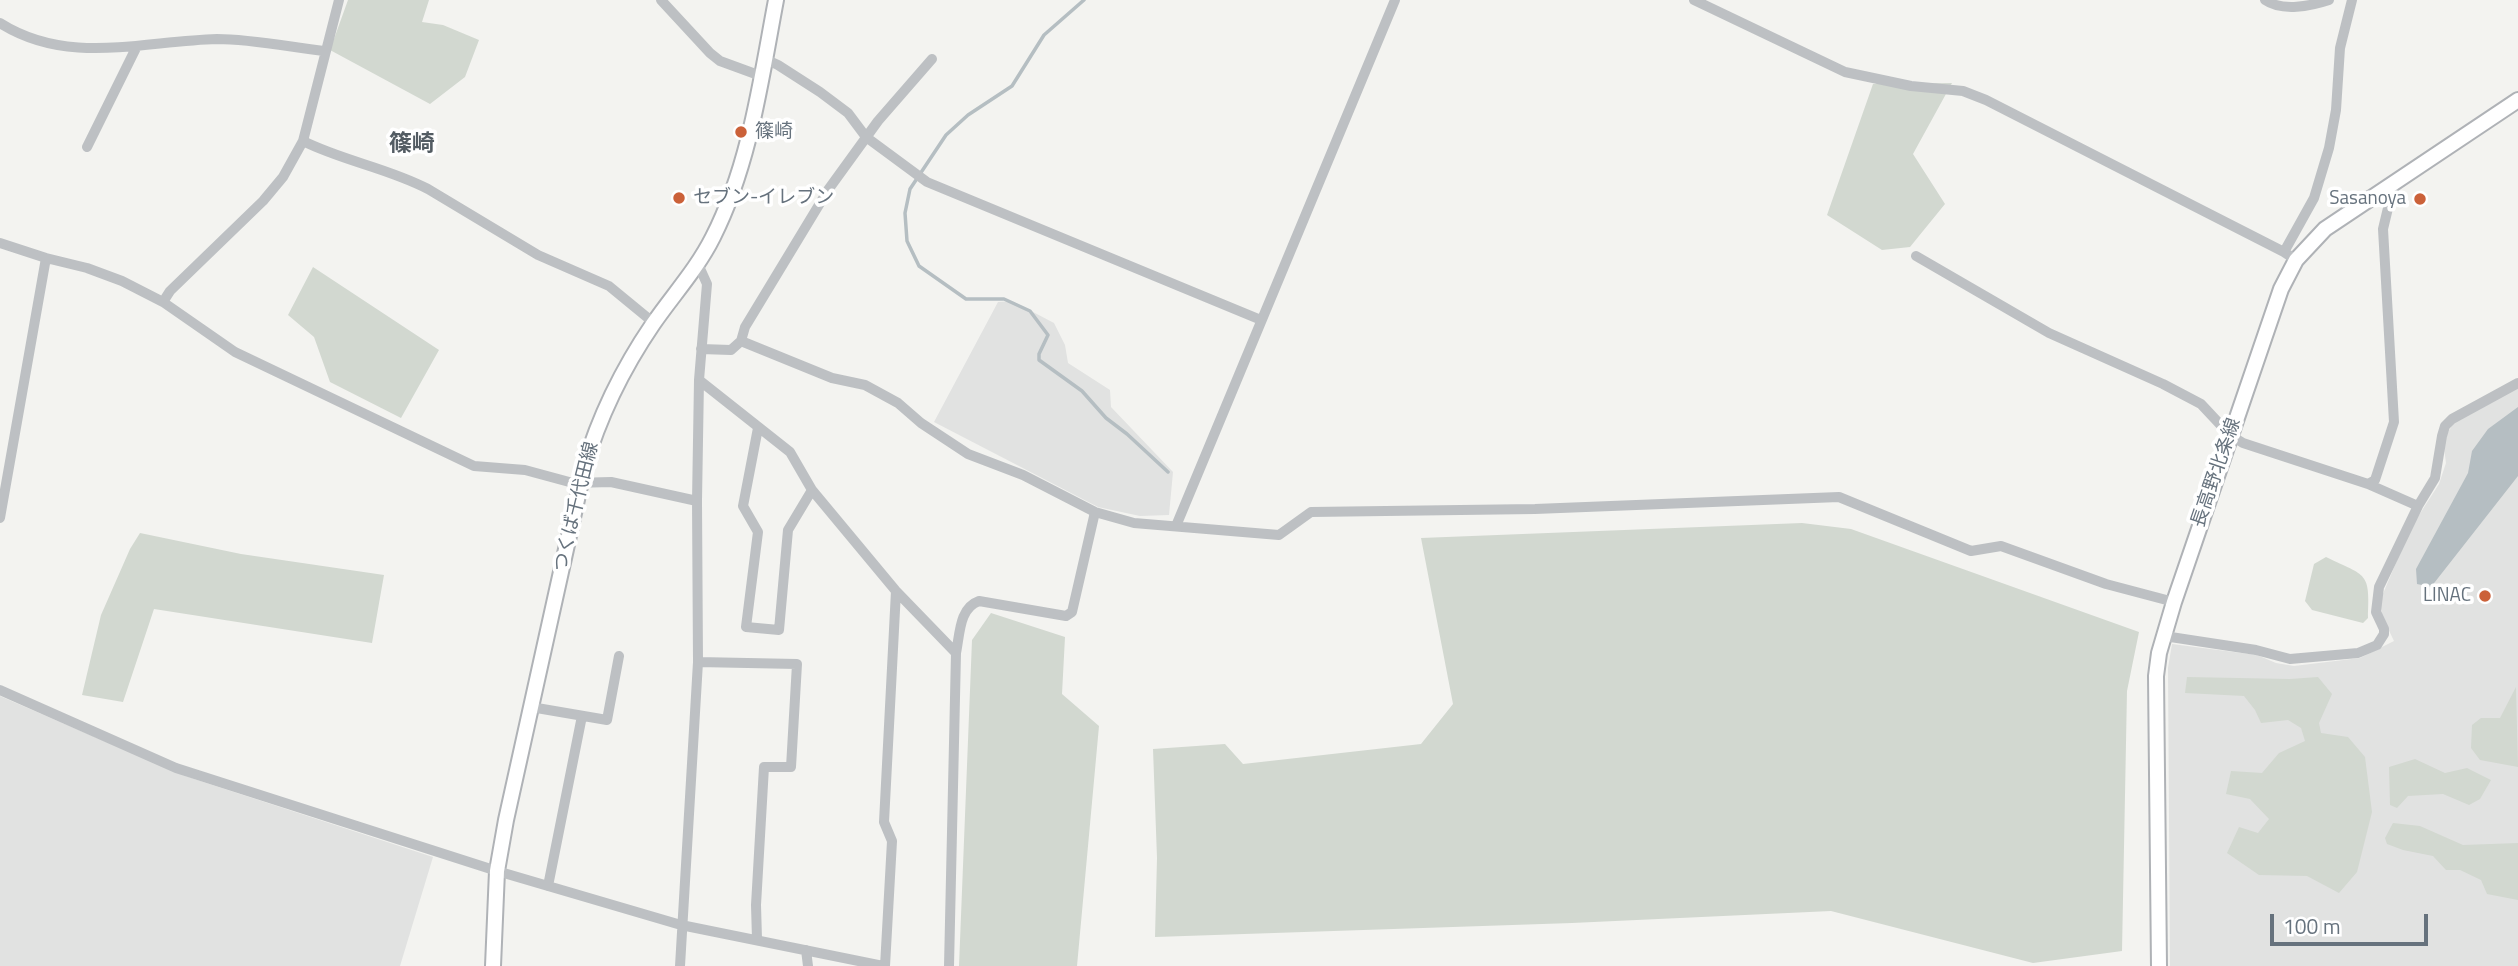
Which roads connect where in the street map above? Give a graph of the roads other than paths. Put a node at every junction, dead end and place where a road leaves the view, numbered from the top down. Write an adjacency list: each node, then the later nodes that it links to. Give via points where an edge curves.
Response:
1 (339, 0): 11 (street)
2 (661, 0): 14 (street, via 709,54)
3 (776, 0): 12 (main road, つくば千代田線)
4 (1395, 0): 26 (street)
5 (1694, 0): 22 (street, via 1845,72 1963,91 1986,100)
6 (2265, 0): 7 (street, via 2309,6)
7 (2329, 0)
8 (2352, 0): 22 (street, via 2340,48 2329,148)
9 (0, 23): 10 (street, via 68,49)
10 (137, 46): 11 (street, via 219,39); 18 (street)
11 (324, 51): 17 (street)
12 (765, 59): 14 (main road, つくば千代田線); 16 (street, via 848,113)
13 (932, 59): 16 (street)
14 (761, 76): 24 (main road, つくば千代田線, via 733,188)
15 (2518, 100): 19 (main road, 長高野北条線)
16 (866, 137): 26 (street, via 927,182); 28 (street, via 821,202)
17 (303, 141): 25 (street, via 263,201); 27 (street, via 411,180 538,255 609,286)
18 (87, 147)
19 (2394, 183): 22 (main road, 長高野北条線); 35 (street, via 2383,229 2394,422 2375,480)
20 (0, 243): 23 (street)
21 (1916, 256): 33 (street, via 2049,333 2200,404)
22 (2290, 256): 33 (main road, 長高野北条線)
23 (46, 258): 25 (street, via 99,272); 40 (street)
24 (698, 264): 27 (main road, つくば千代田線); 29 (street, via 707,284)
25 (163, 302): 34 (street, via 235,352 474,466 525,470)
26 (1261, 320): 41 (street)
27 (654, 323): 34 (main road, つくば千代田線, via 606,410)
28 (741, 341): 29 (street, via 731,351); 39 (street, via 865,385 968,454 1023,475)
29 (701, 349): 30 (street)
30 (699, 380): 32 (street); 37 (street)
31 (2518, 383): 38 (street, via 2445,426 2435,478)
32 (758, 428): 36 (street, via 790,452); 36 (street, via 743,506 758,533 746,627 779,630 788,530)
33 (2230, 435): 35 (street); 43 (main road, 長高野北条線)
34 (580, 482): 37 (street, via 611,482); 49 (main road, つくば千代田線)
35 (2368, 484): 38 (street)
36 (812, 491): 42 (street)
37 (697, 501): 47 (street)
38 (2418, 506): 44 (street, via 2379,587 2376,612 2384,634 2377,645 2358,653 2290,659)
39 (1094, 512): 41 (street, via 1133,523); 45 (street, via 1072,612 1066,616 979,601 964,614)
40 (0, 518)
41 (1176, 526): 43 (street, via 1279,535 1311,512 1839,497 1971,551 2001,546 2106,584)
42 (897, 591): 45 (street); 60 (street, via 884,822 892,841)
43 (2174, 602): 44 (main road, 長高野北条線)
44 (2164, 636): 62 (main road, 長高野北条線, via 2156,676)
45 (956, 653): 61 (street)
46 (619, 656): 50 (street, via 607,720)
47 (698, 662): 53 (street); 54 (street, via 797,664 791,767 764,766)
48 (0, 690): 51 (street, via 176,768)
49 (531, 706): 50 (street); 51 (main road, つくば千代田線)
50 (582, 716): 52 (street)
51 (497, 871): 52 (street); 57 (main road, つくば千代田線)
52 (548, 886): 53 (street)
53 (681, 925): 54 (street); 58 (street)
54 (757, 940): 55 (street)
55 (806, 950): 56 (street); 59 (street)
56 (864, 964): 60 (street)
57 (493, 966)
58 (680, 966)
59 (808, 966)
60 (884, 966)
61 (949, 966)
62 (2159, 966)

